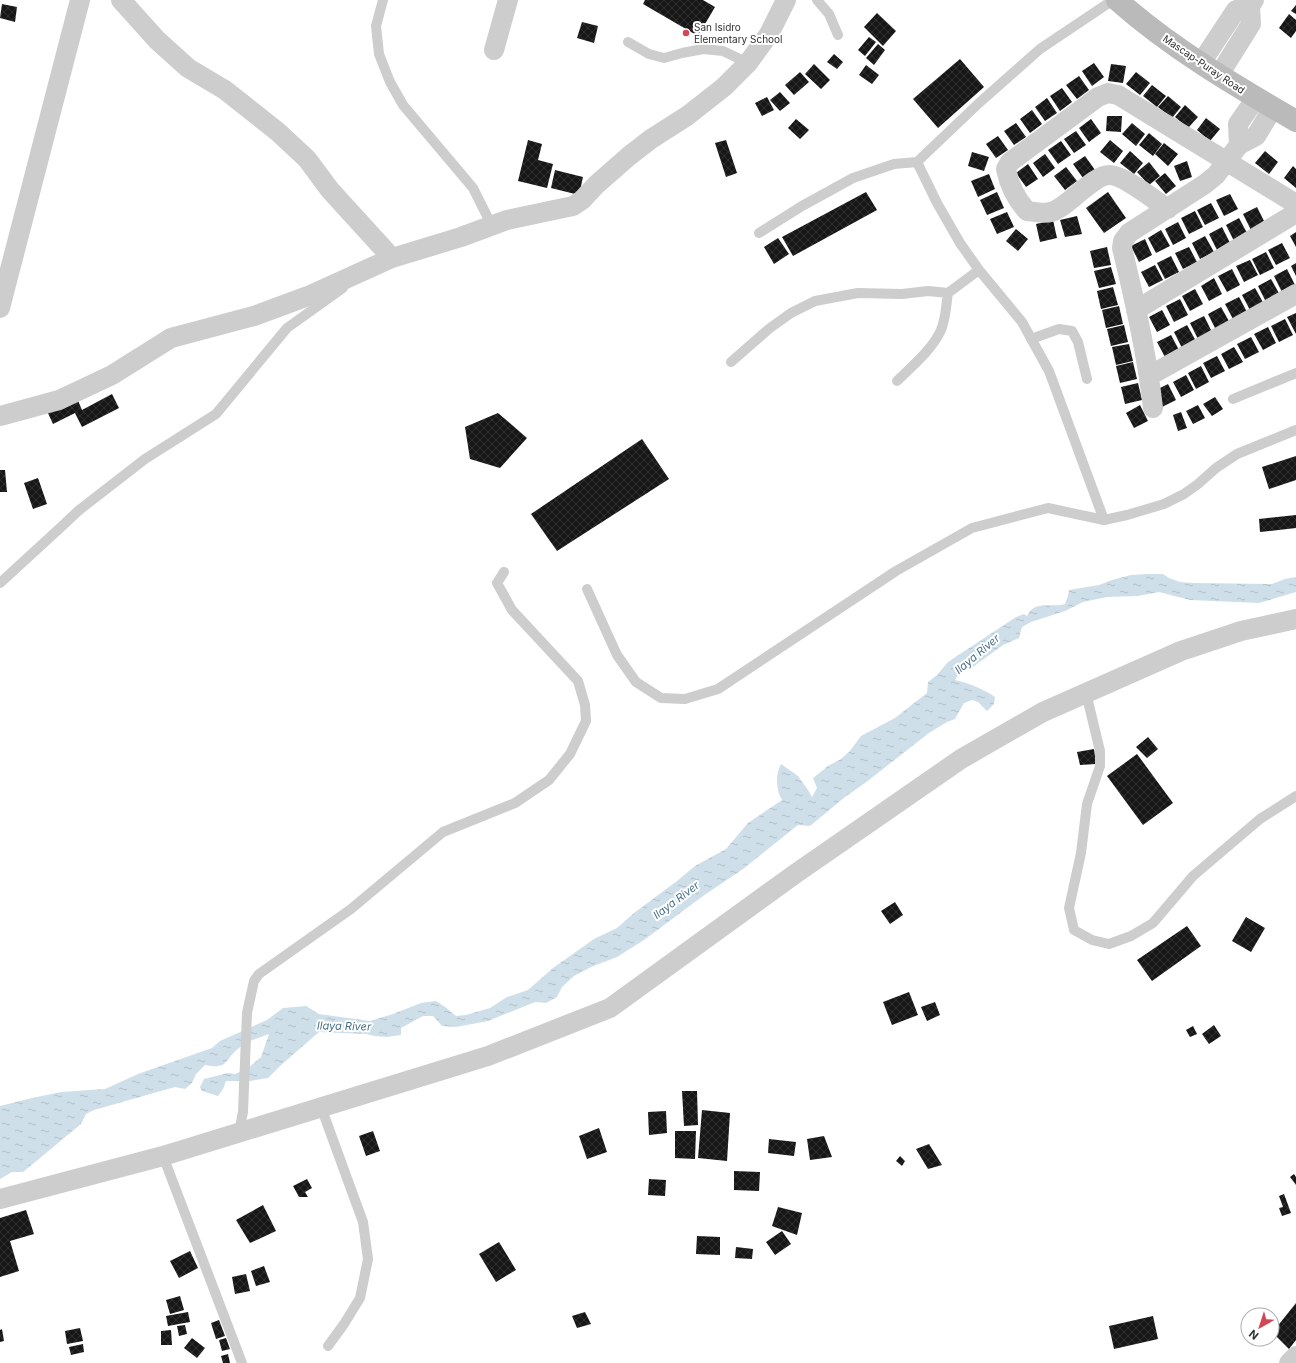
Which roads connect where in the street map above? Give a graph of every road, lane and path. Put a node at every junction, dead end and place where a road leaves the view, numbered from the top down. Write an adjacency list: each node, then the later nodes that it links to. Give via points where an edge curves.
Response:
1 (80, 0): 30 (street)
2 (122, 0): 25 (street, via 157,40 188,68 225,90 307,159 330,190)
3 (383, 0): 23 (lane, via 376,26 379,54 390,82 403,105 473,188)
4 (508, 0): 12 (street)
5 (786, 0): 13 (street, via 769,34)
6 (817, 0): 10 (lane, via 829,14)
7 (1113, 0): 19 (lane, via 1040,49)
8 (1117, 0): 14 (street, Mascap-Puray Road, via 1136,17)
9 (1252, 3): 14 (street, via 1236,10); 15 (street, via 1251,24)
10 (838, 35)
11 (628, 42): 13 (lane, via 649,54 664,58 703,49 723,51)
12 (494, 50)
13 (748, 63): 23 (street, via 724,87 629,156 573,206 507,220)
14 (1201, 63): 15 (street, Mascap-Puray Road)
15 (1219, 75): 16 (street, Mascap-Puray Road)
16 (1264, 103): 17 (street, Mascap-Puray Road); 18 (street, via 1256,136 1239,144)
17 (1296, 121)
18 (1227, 161): 20 (street); 21 (street, via 1205,184); 21 (street, via 1118,95 1108,93 1098,97 1010,162 1006,168 1008,180 1020,203 1027,210 1051,212 1098,179 1110,175 1121,178)
19 (917, 162): 24 (lane, via 894,164 853,178); 27 (lane, via 956,236)
20 (1296, 204)
21 (1168, 209): 31 (street, via 1133,231 1123,241 1122,248)
22 (1296, 213): 31 (street)
23 (492, 226): 25 (street)
24 (759, 233)
25 (392, 258): 26 (street)
26 (369, 269): 40 (street, via 254,316 171,338 112,375 59,400); 44 (lane, via 287,328 216,414 146,459 78,510)
27 (979, 270): 28 (lane); 32 (lane, via 1022,322)
28 (948, 293): 33 (lane, via 858,293 815,301 770,328); 37 (lane, via 946,312 940,330 926,352)
29 (1296, 294): 35 (street)
30 (0, 308)
31 (1136, 310): 35 (street)
32 (1031, 339): 36 (lane, via 1059,329 1072,331 1078,342); 42 (lane, via 1049,371)
33 (731, 362)
34 (1296, 373): 38 (lane)
35 (1150, 376): 39 (street)
36 (1087, 379)
37 (897, 381)
38 (1233, 399)
39 (1153, 408)
40 (0, 416)
41 (1296, 430): 42 (lane, via 1238,454 1184,494 1164,504)
42 (1104, 520): 45 (lane, via 1048,508 972,528 896,571 718,689 685,699 661,698 636,682 617,655)
43 (504, 572): 50 (lane, via 497,583 512,610 578,681 585,705 586,720 570,754 549,780 515,803 443,832 351,908 259,974 254,981 247,1013)
44 (0, 583)
45 (587, 589)
46 (1296, 619): 47 (street, via 1241,631 1181,651)
47 (1086, 693): 48 (lane, via 1100,751 1100,766 1087,804 1081,853 1069,908 1074,930 1092,940 1109,944 1131,936 1153,923 1193,876 1260,819); 49 (street, via 1043,712 961,759 795,874 610,1008 488,1056)
48 (1296, 796)
49 (321, 1107): 50 (street); 53 (lane, via 363,1222 368,1259 360,1298)
50 (239, 1132): 51 (street)
51 (163, 1156): 52 (street); 55 (lane)
52 (0, 1199)
53 (328, 1346)
54 (1296, 1356): 56 (street)
55 (242, 1363)
56 (1289, 1363)

